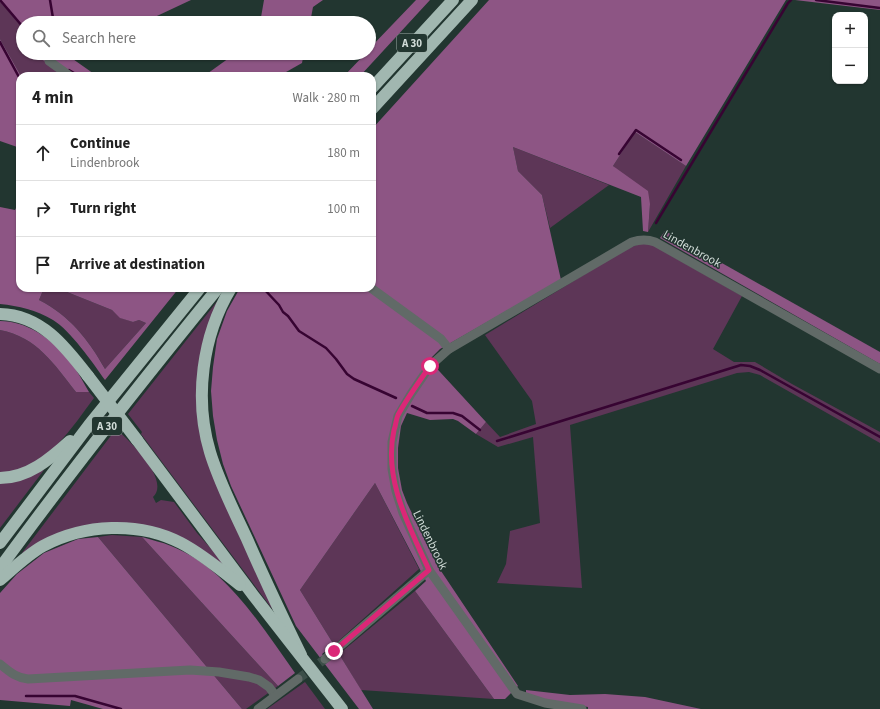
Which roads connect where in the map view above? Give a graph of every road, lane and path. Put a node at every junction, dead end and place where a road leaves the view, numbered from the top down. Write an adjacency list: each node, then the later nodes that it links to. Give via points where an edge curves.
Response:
1 (453, 0): 5 (highway, A 30)
2 (472, 0): 6 (highway, A 30)
3 (49, 61): 4 (street)
4 (64, 72)
5 (376, 84)
6 (376, 105)
7 (197, 292): 14 (highway, A 30)
8 (215, 292): 17 (highway, A 30, via 139,384)
9 (229, 292): 21 (highway, via 206,351 202,380 205,428 210,452 222,484)
10 (376, 292): 12 (street, via 441,339)
11 (0, 314): 20 (highway, bridge, via 27,319 47,330 65,346)
12 (449, 349): 13 (street, Lindenbrook, via 632,242 648,240); 18 (street, Lindenbrook, via 430,366 411,394 398,416 392,442 392,469 396,491 403,513)
13 (880, 369)
14 (89, 425): 15 (highway, via 45,462 23,474); 16 (highway, A 30)
15 (0, 478)
16 (0, 543)
17 (0, 568)
18 (429, 570): 22 (street); 28 (street, Lindenbrook, via 517,694 545,703)
19 (0, 580): 20 (highway, via 42,546 63,537 110,528 135,529 160,534 179,542 200,554)
20 (253, 596): 21 (highway)
21 (301, 655): 27 (highway)
22 (325, 659)
23 (0, 664): 25 (street, via 17,676 28,679 190,670 219,672 259,680 269,686)
24 (298, 679): 25 (street)
25 (275, 695): 26 (street)
26 (258, 709)
27 (342, 709)
28 (582, 709)

